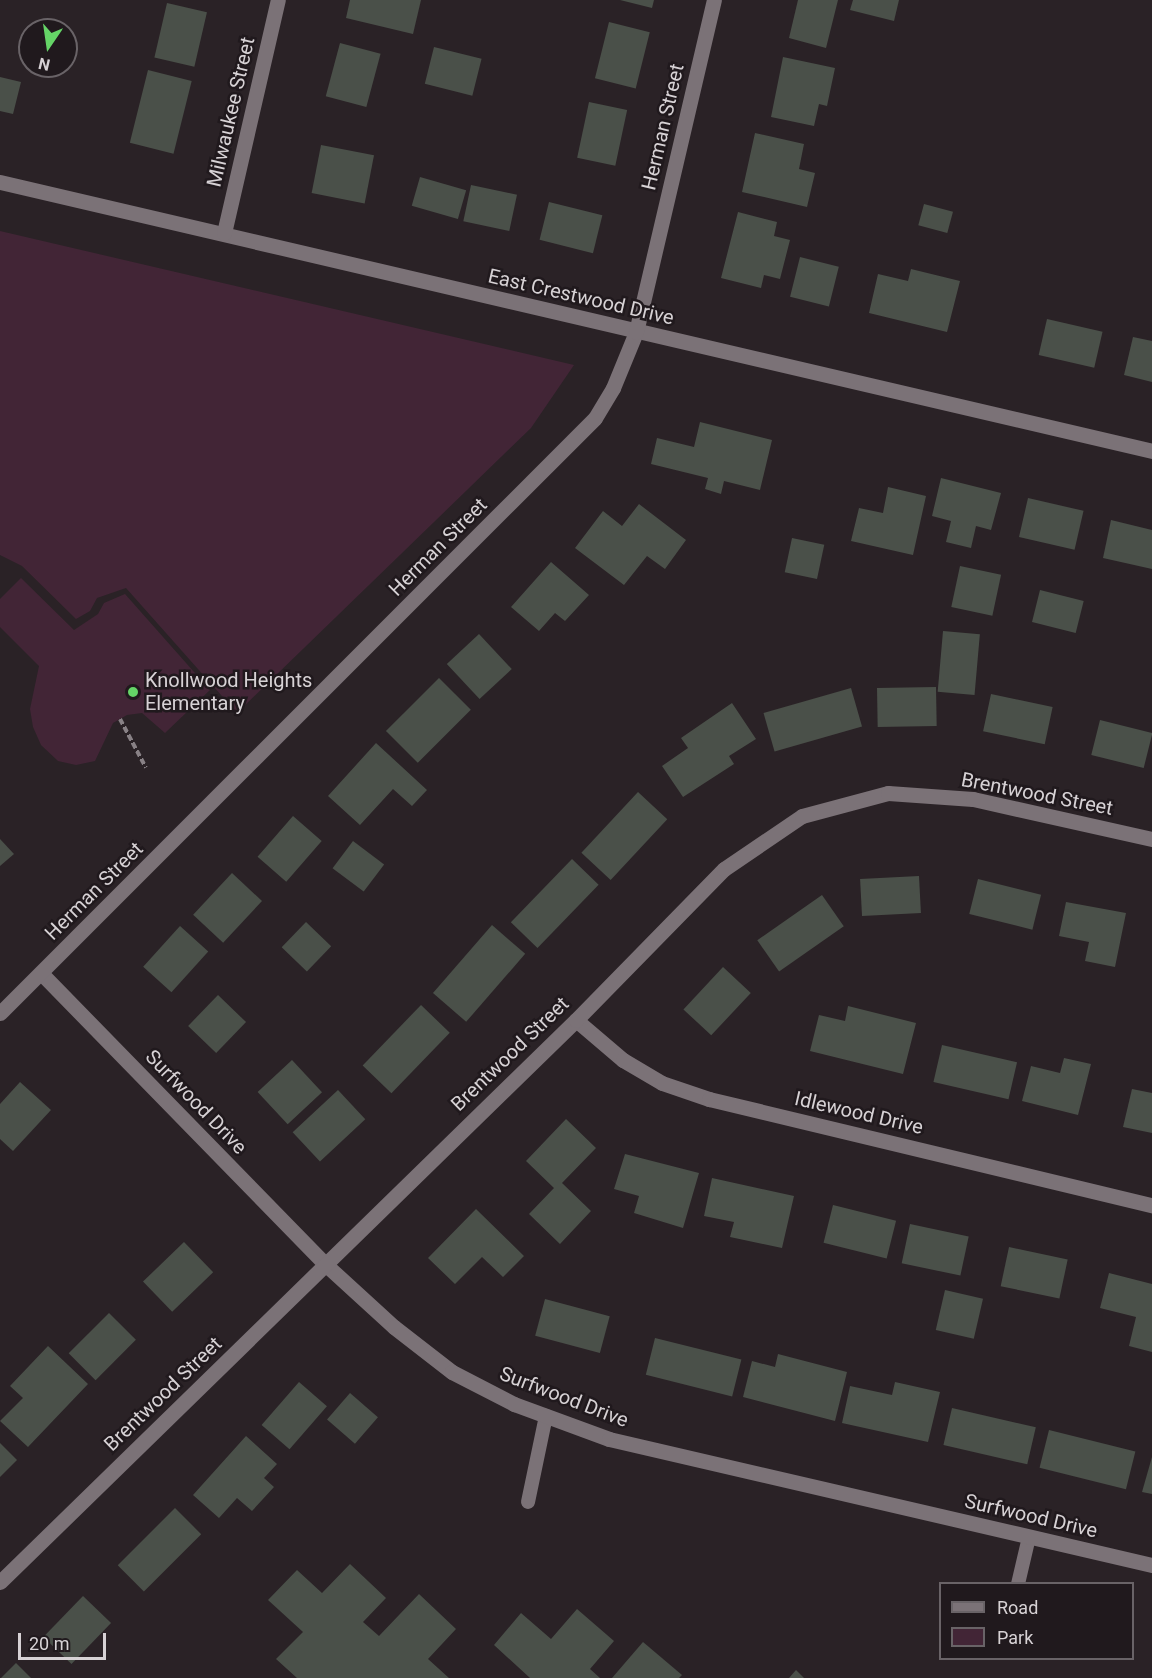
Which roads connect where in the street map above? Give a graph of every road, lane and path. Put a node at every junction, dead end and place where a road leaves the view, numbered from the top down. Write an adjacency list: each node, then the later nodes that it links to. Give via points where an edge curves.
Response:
1 (278, 0): 4 (street, Milwaukee Street)
2 (714, 0): 5 (street, Herman Street)
3 (0, 182): 4 (street, East Crestwood Drive)
4 (224, 233): 5 (street, East Crestwood Drive)
5 (636, 332): 6 (street, East Crestwood Drive); 10 (street, Herman Street, via 613,388 595,418)
6 (1152, 451)
7 (120, 719): 8 (path)
8 (146, 768)
9 (1152, 839): 12 (street, Brentwood Street, via 973,799 888,793 802,816 724,869)
10 (41, 974): 11 (street, Herman Street); 14 (street, Surfwood Drive)
11 (0, 1013)
12 (576, 1020): 13 (street, Idlewood Drive, via 623,1060 652,1078 709,1099); 14 (street, Brentwood Street)
13 (1152, 1205)
14 (325, 1264): 15 (street, Surfwood Drive, via 394,1327 452,1372 513,1404); 19 (street, Brentwood Street)
15 (546, 1416): 16 (lane); 17 (street, Surfwood Drive, via 609,1439)
16 (528, 1502)
17 (1029, 1537): 18 (street, Surfwood Drive); 20 (lane)
18 (1152, 1565)
19 (0, 1582)
20 (1018, 1582)

